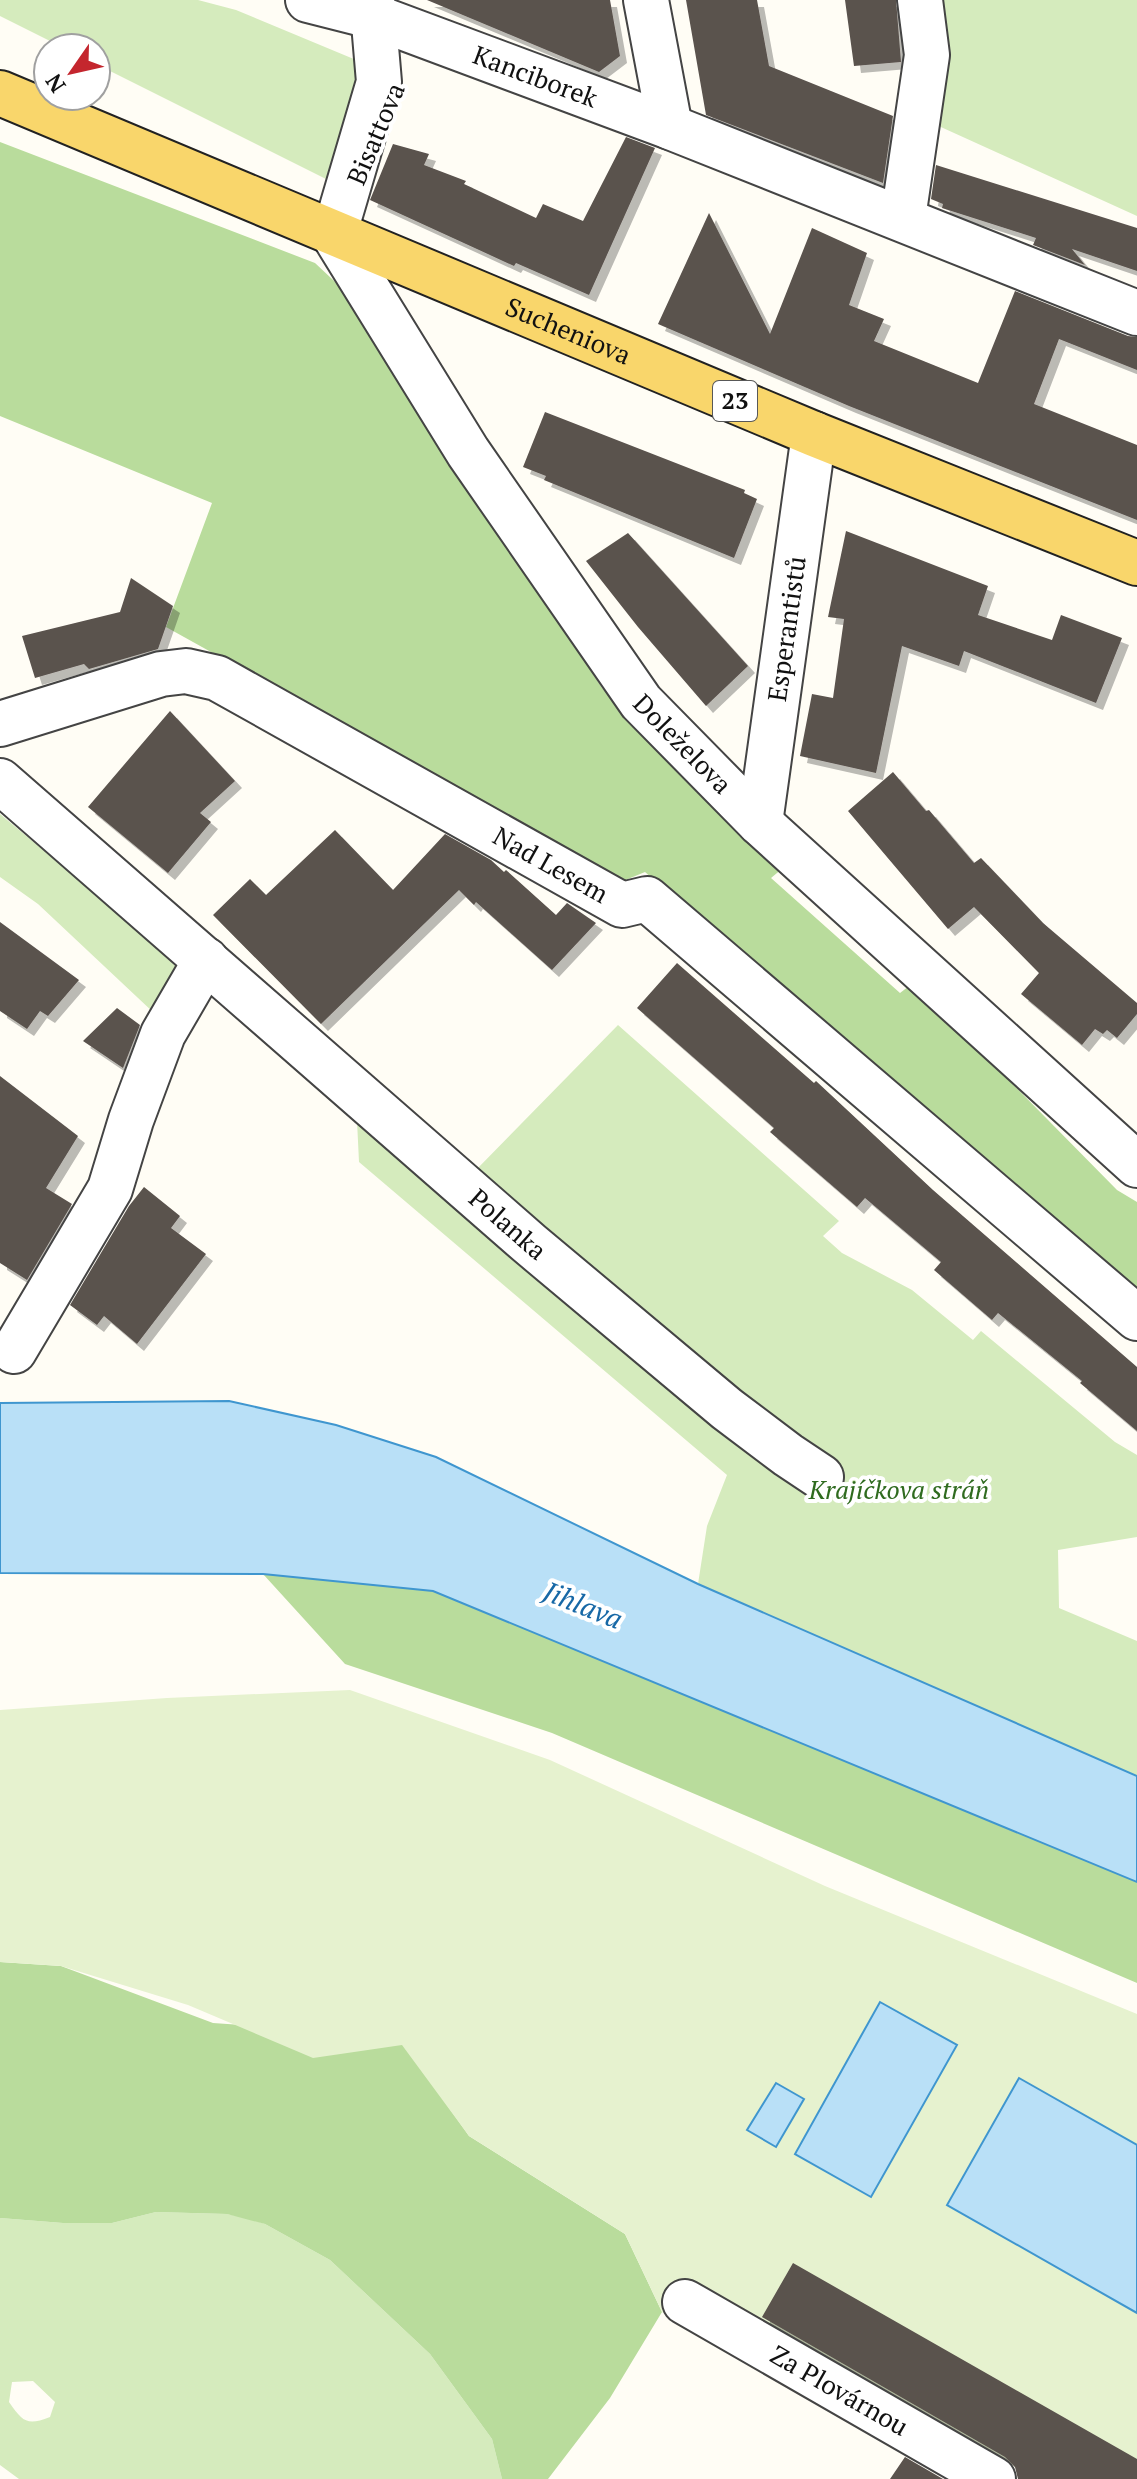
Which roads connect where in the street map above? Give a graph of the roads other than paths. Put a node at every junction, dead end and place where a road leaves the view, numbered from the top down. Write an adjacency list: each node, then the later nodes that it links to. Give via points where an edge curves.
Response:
1 (308, 0): 4 (street, Kanciborek)
2 (646, 0): 7 (street)
3 (920, 0): 8 (street, via 927,55)
4 (373, 8): 5 (street, Kanciborek); 9 (street, via 379,82)
5 (418, 34): 7 (street, Kanciborek); 9 (street, Bisattova)
6 (0, 93): 9 (main road, Sucheniova / 23)
7 (670, 127): 8 (street, Kanciborek)
8 (903, 218): 10 (street, Kanciborek)
9 (334, 235): 11 (main road, Sucheniova / 23); 15 (street, Doleželova, via 468,452 641,702)
10 (1137, 313)
11 (814, 434): 12 (main road, Sucheniova / 23); 15 (street, Esperantistů)
12 (1137, 563)
13 (0, 724): 18 (street, Nad Lesem, via 161,674 186,671 217,678 622,905 647,899)
14 (0, 781): 16 (street, Polanka)
15 (760, 823): 17 (street, Doleželova)
16 (206, 960): 19 (street, via 163,1034 110,1189); 20 (street, Polanka, via 727,1409)
17 (1137, 1165)
18 (1137, 1318)
19 (14, 1351)
20 (821, 1477)
21 (685, 2302): 22 (street, Za Plovárnou)
22 (993, 2479)

